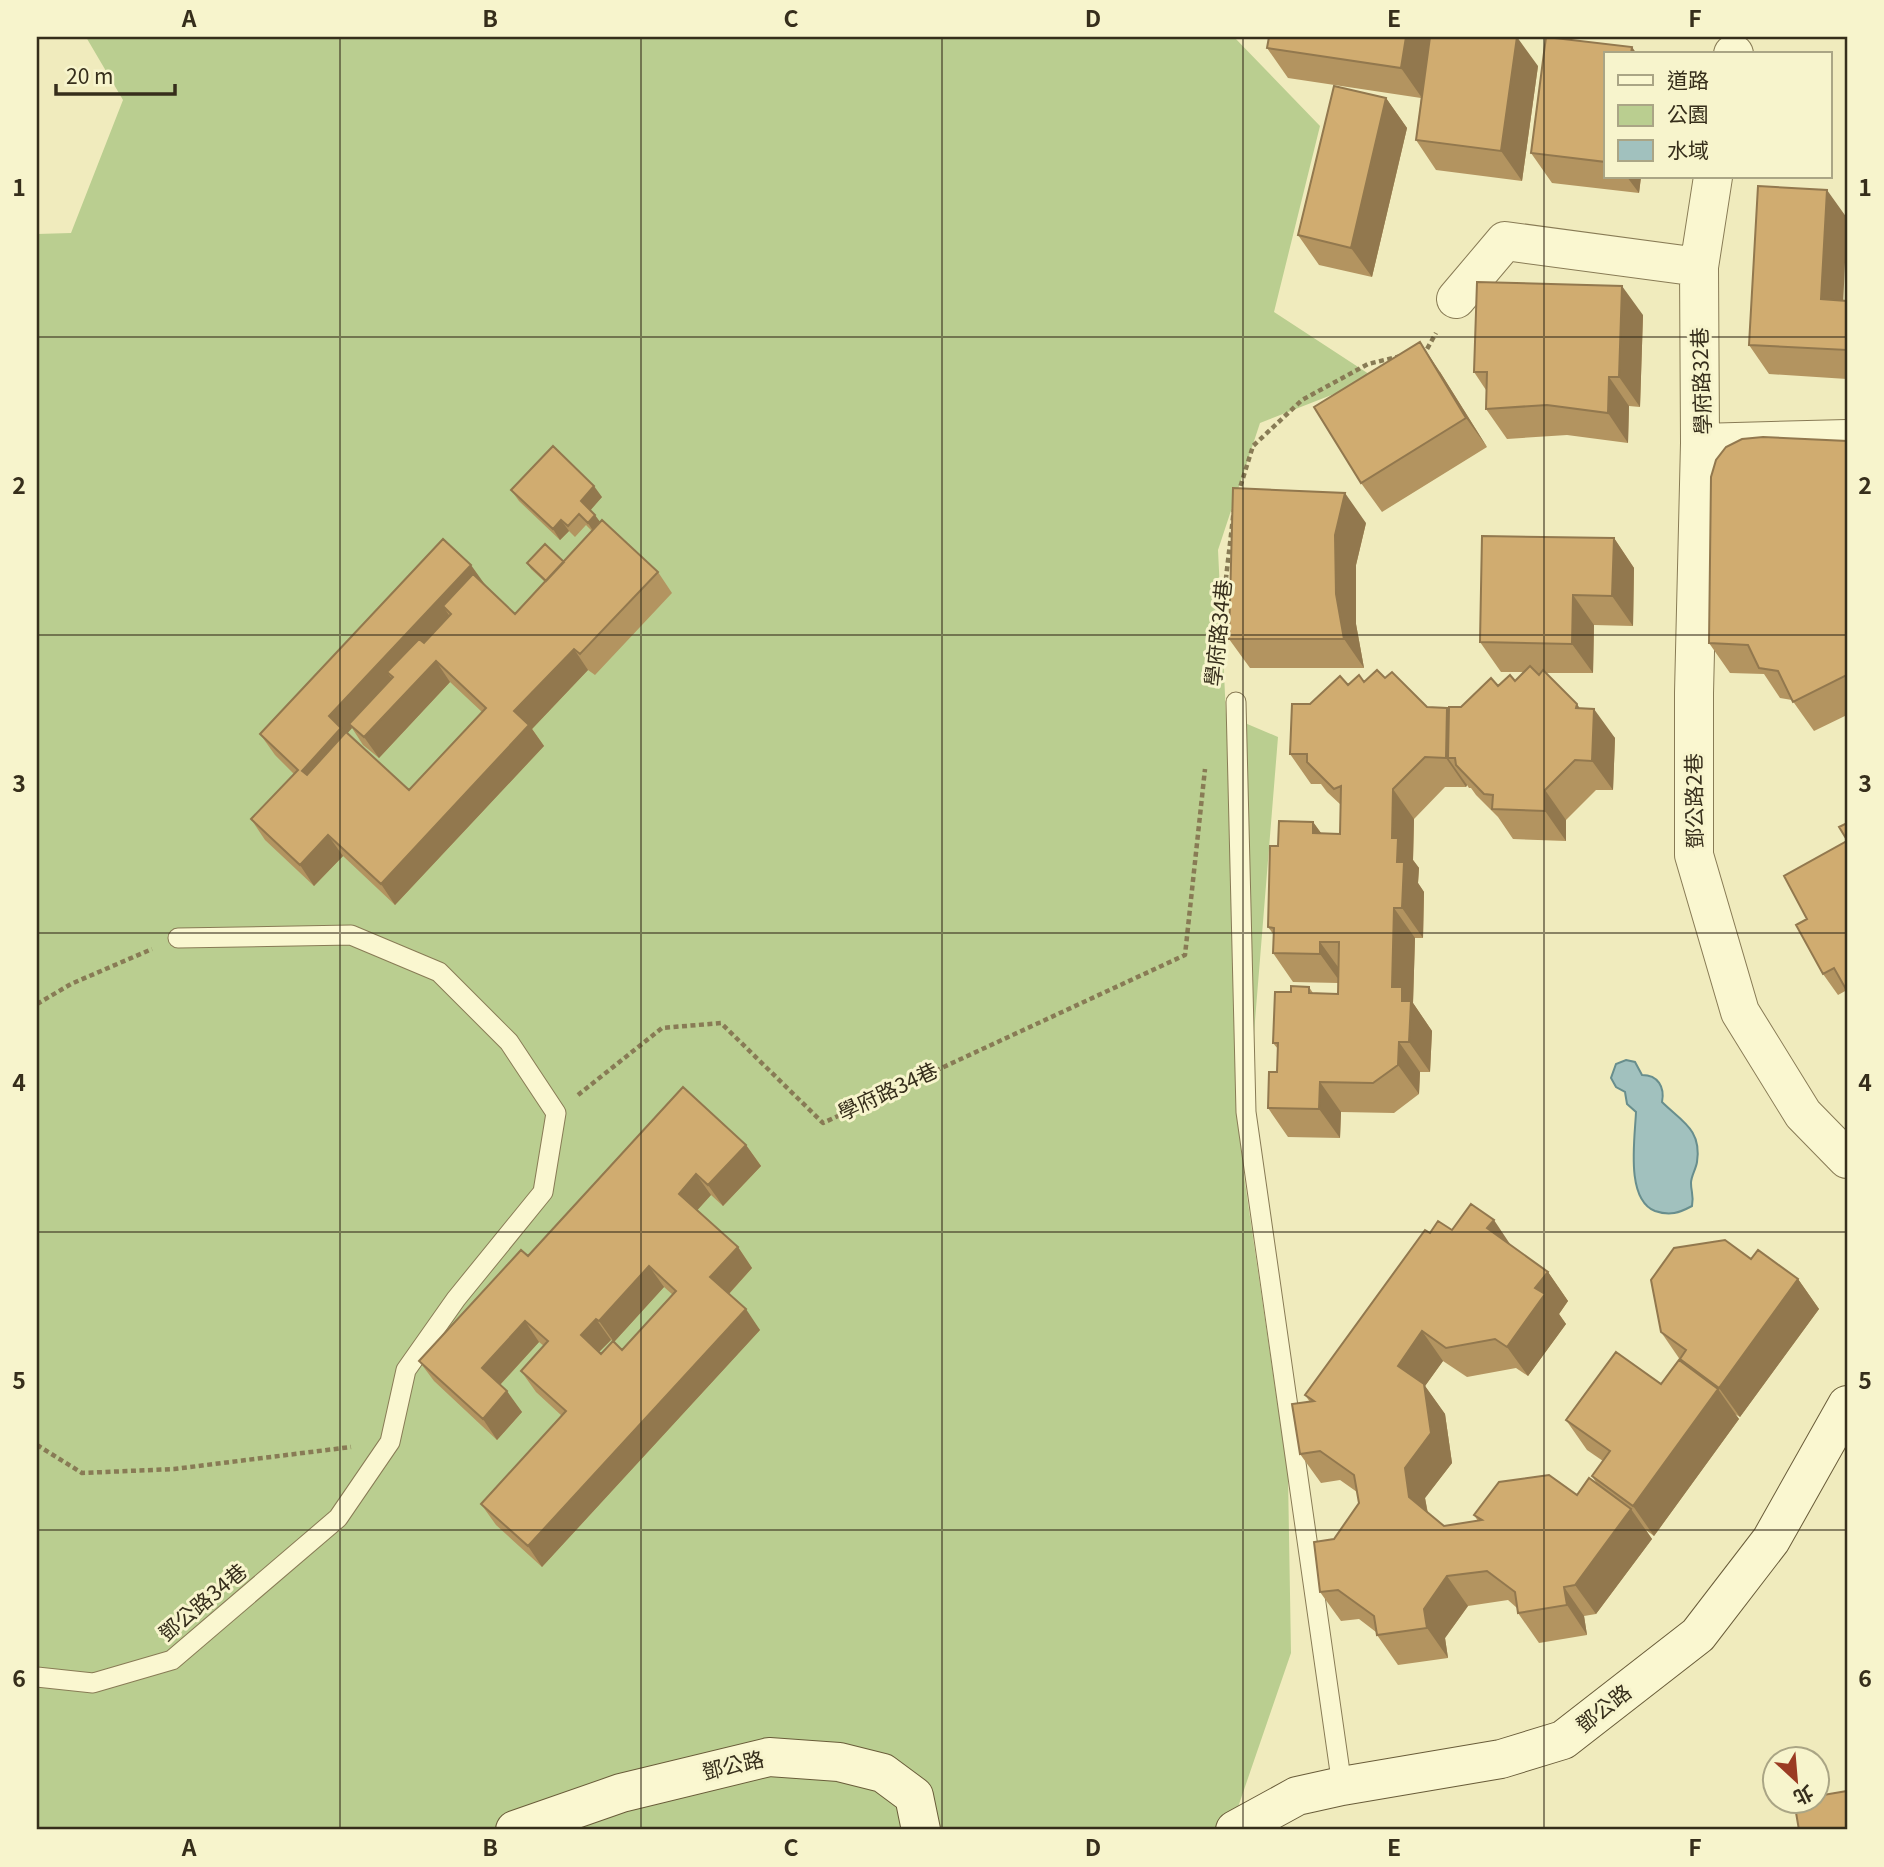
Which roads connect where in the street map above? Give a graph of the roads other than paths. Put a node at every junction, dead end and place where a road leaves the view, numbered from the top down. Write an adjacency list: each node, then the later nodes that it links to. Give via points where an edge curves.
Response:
1 (1713, 178): 2 (street, 學府路32巷)
2 (1699, 267): 3 (street, via 1505,241); 5 (street, 學府路32巷)
3 (1456, 299)
4 (1847, 439): 5 (street, 學府路32巷)
5 (1700, 443): 8 (street, 鄧公路2巷, via 1694,855 1740,1012 1803,1114)
6 (1237, 702): 11 (lane, via 1246,1112)
7 (178, 938): 10 (lane, 鄧公路34巷, via 351,935 439,972 509,1042 556,1113 543,1192 456,1298 406,1370 390,1442 338,1518 172,1660 93,1683)
8 (1847, 1159)
9 (1847, 1405): 11 (street, 鄧公路, via 1772,1540 1698,1635 1563,1740 1501,1759)
10 (37, 1677)
11 (1342, 1786): 14 (street, 鄧公路, via 1297,1796)
12 (515, 1830): 13 (street, 鄧公路, via 621,1793 769,1757 839,1762 883,1773 914,1796)
13 (921, 1830)
14 (1235, 1830)

